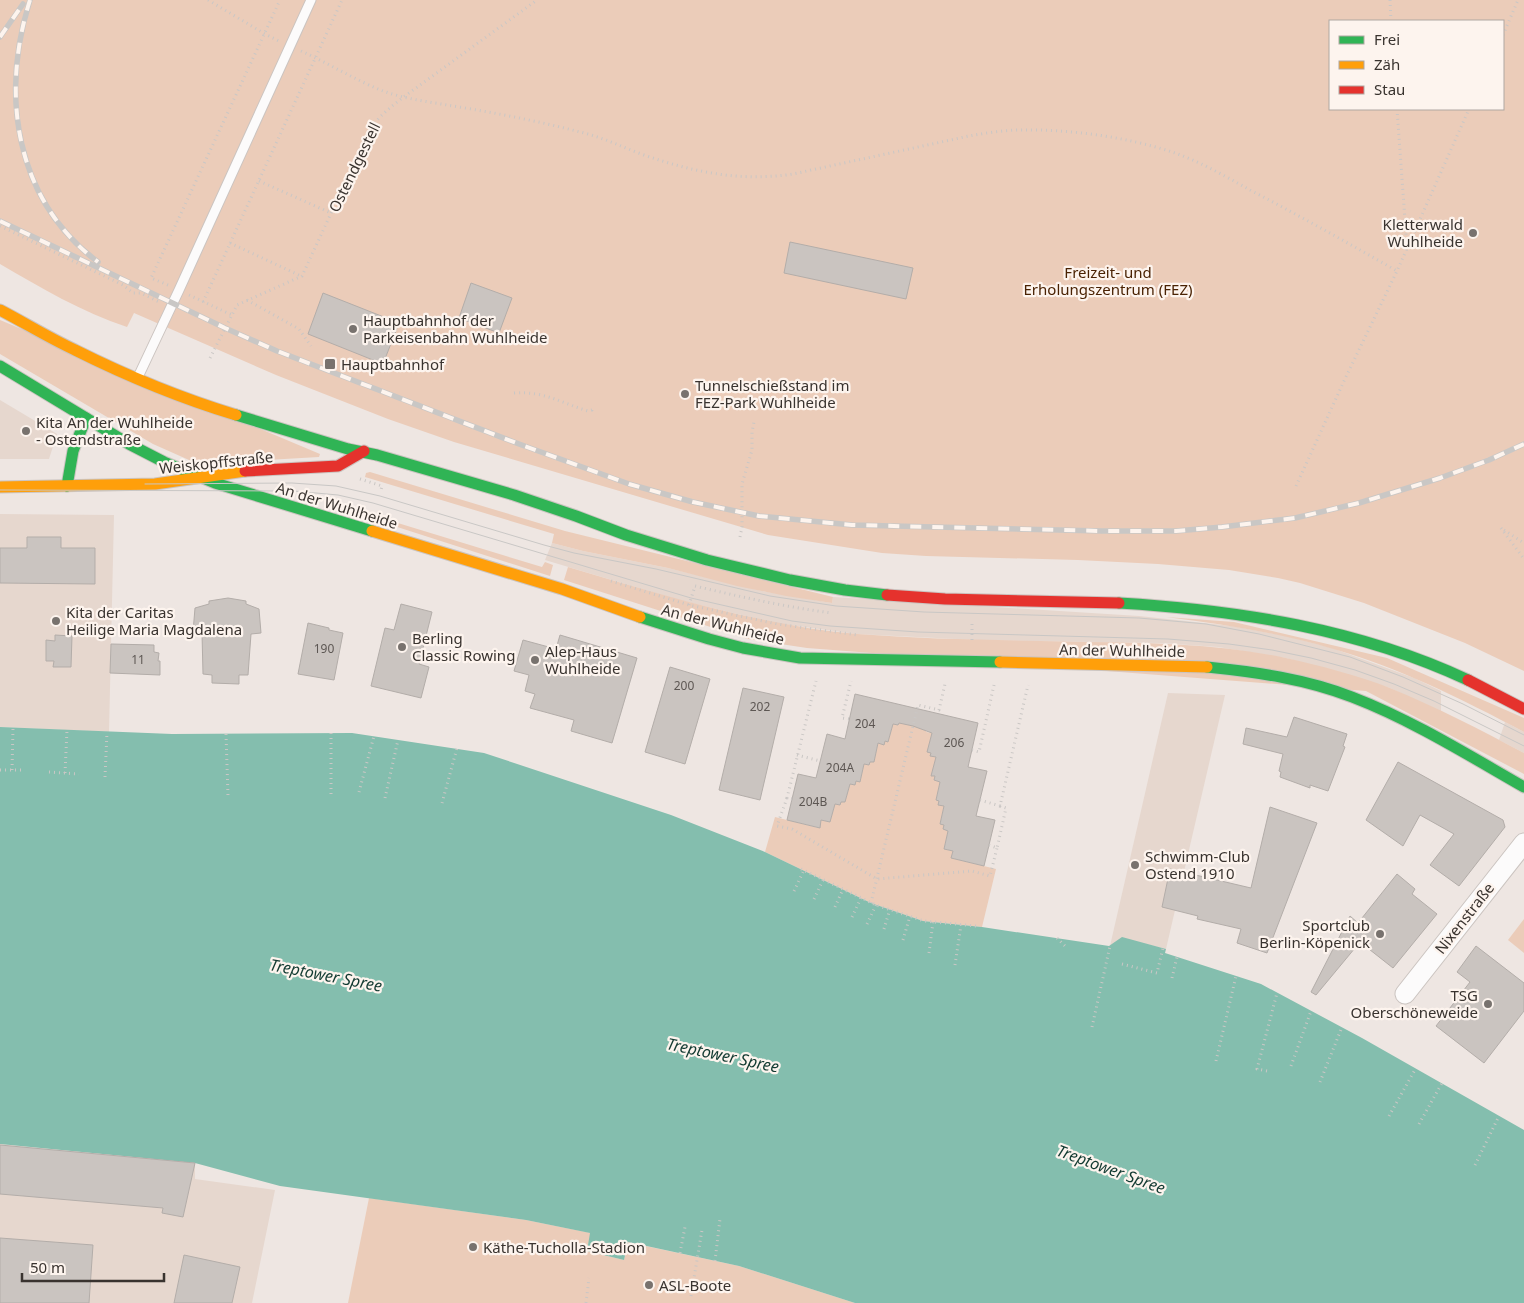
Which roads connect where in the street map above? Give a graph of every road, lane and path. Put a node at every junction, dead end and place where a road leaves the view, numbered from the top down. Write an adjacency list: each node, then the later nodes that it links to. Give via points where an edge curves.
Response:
1 (208, 0): 10 (path)
2 (280, 0): 10 (path)
3 (311, 0): 11 (lane)
4 (342, 0): 12 (path)
5 (536, 0): 13 (path, Ostendgestell)
6 (1390, 0): 8 (path)
7 (1518, 0): 9 (path)
8 (1391, 20)
9 (1504, 32)
10 (265, 34): 11 (path); 23 (path, via 151,278)
11 (290, 46): 23 (lane)
12 (316, 58): 13 (path, via 384,91); 16 (path)
13 (405, 96): 17 (path, Ostendgestell, via 384,112 370,129); 21 (path, via 578,131 689,168 737,177 777,177 997,131 1048,130 1122,140 1173,152 1202,164)
14 (1397, 110): 20 (path)
15 (1469, 110): 20 (path)
16 (259, 181): 17 (path); 19 (path)
17 (332, 213): 22 (path, Ostendgestell)
18 (0, 226): 26 (path, via 123,285 133,293 141,293)
19 (230, 243): 22 (path); 25 (path)
20 (1407, 248): 21 (path)
21 (1397, 271): 41 (path)
22 (302, 276): 24 (path)
23 (179, 290): 25 (path); 26 (lane)
24 (246, 300): 28 (path, via 237,305); 29 (path, via 299,329)
25 (203, 302): 28 (path)
26 (171, 308): 32 (lane)
27 (0, 310): 32 (main road)
28 (232, 315): 30 (path)
29 (311, 346)
30 (210, 358)
31 (0, 366): 35 (main road, An der Wuhlheide)
32 (137, 379): 37 (main road, via 201,404)
33 (514, 393): 34 (path, via 551,396 588,411)
34 (592, 407)
35 (86, 418): 38 (main road, An der Wuhlheide, via 129,444); 40 (main road, via 69,461)
36 (754, 422): 44 (path, via 752,450 742,484)
37 (364, 452): 38 (main road, Weiskopffstraße, via 338,466 238,471); 58 (main road, via 559,510 625,535 719,564 763,574 889,595 1115,603 1194,608 1259,617 1338,634 1400,653)
38 (200, 477): 40 (main road, Weiskopffstraße, via 154,484); 78 (main road, An der Wuhlheide, via 743,648 800,658 1224,668 1303,682 1394,716)
39 (355, 477): 43 (path, via 382,486)
40 (67, 486): 42 (main road, Weiskopffstraße)
41 (1296, 486)
42 (0, 487)
43 (381, 490)
44 (740, 538)
45 (1524, 543): 46 (path, via 1501,528)
46 (1524, 559)
47 (604, 579): 48 (path)
48 (689, 605): 49 (path, via 695,586 764,602); 51 (path, via 776,624)
49 (836, 613)
50 (972, 620): 52 (path)
51 (863, 635)
52 (972, 640)
53 (816, 681): 69 (path)
54 (851, 681): 59 (path, via 842,718)
55 (945, 684): 91 (path, via 939,710 918,705)
56 (994, 684): 68 (path, via 979,752)
57 (1028, 685): 87 (path)
58 (1524, 708)
59 (849, 719)
60 (13, 728): 72 (path)
61 (67, 730): 75 (path)
62 (107, 732): 77 (path)
63 (331, 733): 81 (path)
64 (226, 734): 80 (path)
65 (374, 736): 79 (path)
66 (398, 740): 82 (path)
67 (457, 748): 86 (path)
68 (972, 750)
69 (797, 755): 70 (path); 83 (path)
70 (820, 761)
71 (0, 770): 72 (path)
72 (12, 770): 73 (path)
73 (26, 770)
74 (49, 772): 75 (path)
75 (66, 773): 76 (path)
76 (79, 774)
77 (105, 776)
78 (1524, 786)
79 (360, 792)
80 (228, 796)
81 (331, 798)
82 (385, 798)
83 (787, 798): 84 (path); 91 (path, via 777,826 792,829)
84 (792, 799)
85 (980, 800): 87 (path)
86 (442, 803)
87 (1000, 806): 90 (path, via 1006,808)
88 (1524, 843): 120 (street, Nixenstraße)
89 (989, 845): 90 (path)
90 (997, 848): 91 (path, via 990,876 972,871)
91 (877, 879): 97 (path)
92 (823, 880): 93 (path); 94 (path, via 802,869); 96 (path)
93 (843, 889): 95 (path); 99 (path)
94 (794, 891)
95 (861, 898): 97 (path); 102 (path)
96 (814, 899)
97 (871, 903): 98 (path)
98 (876, 905): 100 (path); 104 (path)
99 (835, 907)
100 (890, 909): 101 (path); 107 (path)
101 (910, 916): 103 (path); 109 (path)
102 (852, 917)
103 (933, 922): 105 (path); 113 (path)
104 (867, 924)
105 (961, 925): 106 (path); 116 (path)
106 (976, 926)
107 (884, 929)
108 (1058, 938): 111 (path)
109 (903, 940)
110 (1110, 946): 122 (path)
111 (1067, 948)
112 (1163, 948): 115 (path, via 1157,973)
113 (929, 953)
114 (1177, 957): 118 (path)
115 (1122, 964)
116 (956, 965)
117 (1236, 976): 124 (path)
118 (1172, 978)
119 (1278, 992): 127 (path, via 1257,1069)
120 (1405, 994)
121 (1311, 1010): 125 (path)
122 (1092, 1027)
123 (1342, 1027): 128 (path)
124 (1216, 1062)
125 (1291, 1066)
126 (1416, 1068): 130 (path)
127 (1267, 1071)
128 (1320, 1082)
129 (1442, 1083): 132 (path)
130 (1389, 1116)
131 (1499, 1116): 133 (path)
132 (1419, 1124)
133 (1475, 1165)
134 (720, 1219): 138 (path)
135 (685, 1226): 137 (path)
136 (702, 1230): 140 (path)
137 (680, 1253)
138 (715, 1261)
139 (589, 1278): 141 (path)
140 (691, 1296)
141 (586, 1303)

